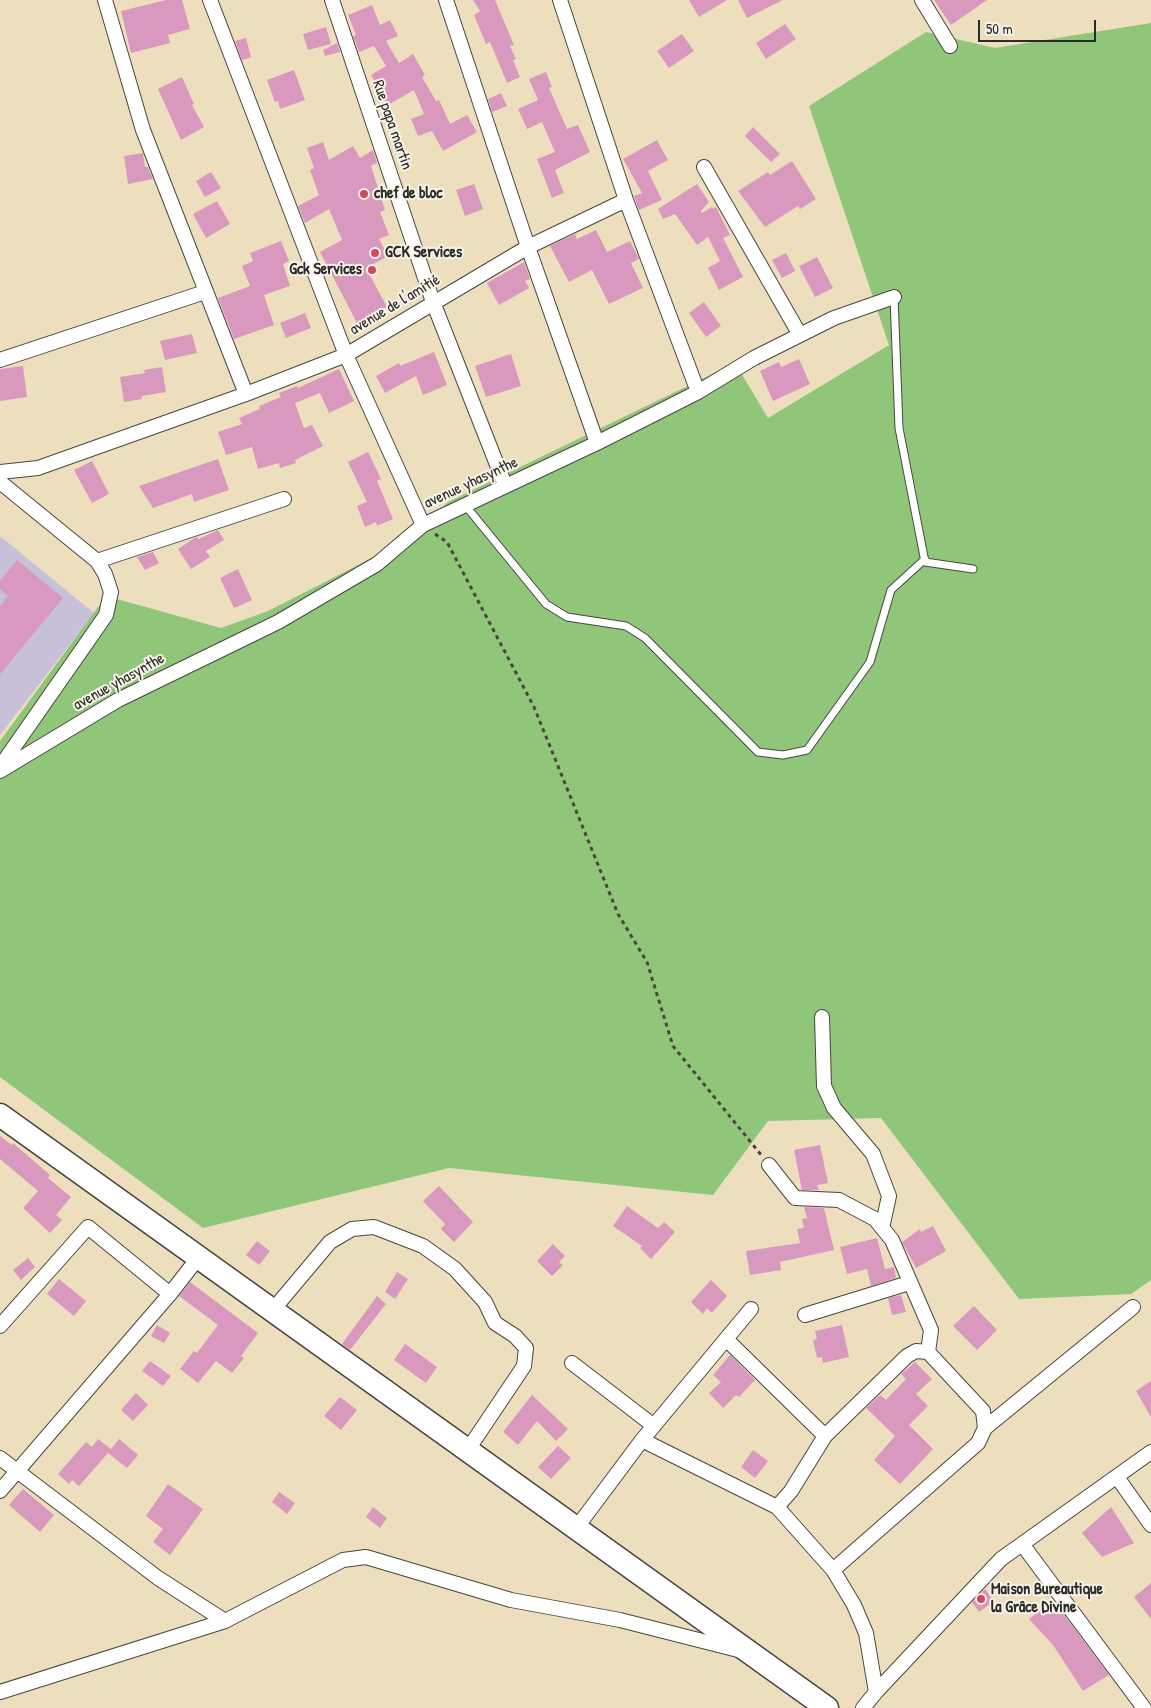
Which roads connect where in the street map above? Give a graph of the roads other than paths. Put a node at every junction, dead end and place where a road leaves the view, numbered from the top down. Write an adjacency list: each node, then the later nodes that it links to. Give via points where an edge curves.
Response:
1 (105, 0): 11 (street, via 143,130)
2 (210, 0): 15 (street)
3 (332, 0): 13 (street, Rue papa martin)
4 (446, 0): 10 (street)
5 (560, 0): 9 (street)
6 (922, 0): 7 (street)
7 (950, 46)
8 (704, 167): 14 (street)
9 (626, 200): 10 (street, avenue de l'amitié); 17 (street)
10 (528, 247): 13 (street, avenue de l'amitié); 19 (street)
11 (205, 292): 16 (street); 18 (street)
12 (894, 297): 14 (street, avenue yhasynthe, via 834,318); 26 (lane, via 899,428)
13 (433, 302): 15 (street, avenue de l'amitié); 22 (street, Rue papa martin)
14 (800, 335): 17 (street, avenue yhasynthe)
15 (346, 355): 18 (street, avenue de l'amitié); 25 (street)
16 (0, 360)
17 (698, 392): 19 (street, avenue yhasynthe)
18 (246, 394): 20 (street, avenue de l'amitié, via 38,468)
19 (597, 443): 22 (street, avenue yhasynthe)
20 (0, 472)
21 (0, 482): 27 (street)
22 (505, 486): 24 (street, avenue yhasynthe)
23 (284, 499): 27 (street)
24 (465, 504): 25 (street, avenue yhasynthe); 26 (lane, via 546,604 567,617 626,626 645,638 758,752 783,755 807,750 870,662 891,590)
25 (423, 525): 30 (street, avenue yhasynthe, via 378,564 278,622 118,700)
26 (924, 559): 28 (lane, via 925,562)
27 (97, 561): 29 (street, via 109,582 110,604 106,615)
28 (973, 569)
29 (0, 767)
30 (0, 771)
31 (822, 1017): 34 (street, via 824,1086 834,1108 876,1163 889,1196)
32 (0, 1115): 35 (highway)
33 (769, 1165): 34 (street, via 795,1198 839,1200 875,1219)
34 (882, 1228): 36 (street, via 892,1240)
35 (198, 1258): 37 (street); 40 (highway)
36 (909, 1283): 41 (street); 44 (street, via 931,1330)
37 (170, 1294): 42 (street, via 88,1227); 53 (street)
38 (1133, 1307): 47 (street)
39 (751, 1310): 43 (street)
40 (272, 1311): 50 (highway); 50 (street, via 330,1242 352,1229 374,1227 423,1246 455,1269 485,1302 495,1323 526,1348 524,1366)
41 (805, 1315)
42 (0, 1326)
43 (726, 1339): 46 (street); 48 (street)
44 (928, 1352): 47 (street, via 983,1411); 48 (street, via 916,1351 907,1356)
45 (572, 1363): 46 (street)
46 (654, 1426): 49 (street)
47 (985, 1428): 60 (street, via 978,1443)
48 (825, 1436): 56 (street, via 791,1491)
49 (642, 1440): 56 (street); 58 (street)
50 (467, 1452): 58 (highway)
51 (1151, 1452): 54 (street)
52 (0, 1458): 53 (street)
53 (16, 1472): 55 (street); 61 (street, via 158,1578)
54 (1116, 1477): 57 (street); 59 (street)
55 (0, 1491)
56 (777, 1507): 60 (street)
57 (1151, 1525)
58 (577, 1527): 62 (highway)
59 (1022, 1544): 64 (street, via 996,1565); 67 (street)
60 (832, 1570): 64 (street, via 854,1605 866,1633)
61 (225, 1621): 62 (street, via 343,1560 366,1557 511,1600 620,1620); 63 (street)
62 (751, 1653): 65 (highway)
63 (0, 1692)
64 (876, 1692): 66 (street)
65 (827, 1708)
66 (863, 1708)
67 (1144, 1708)

